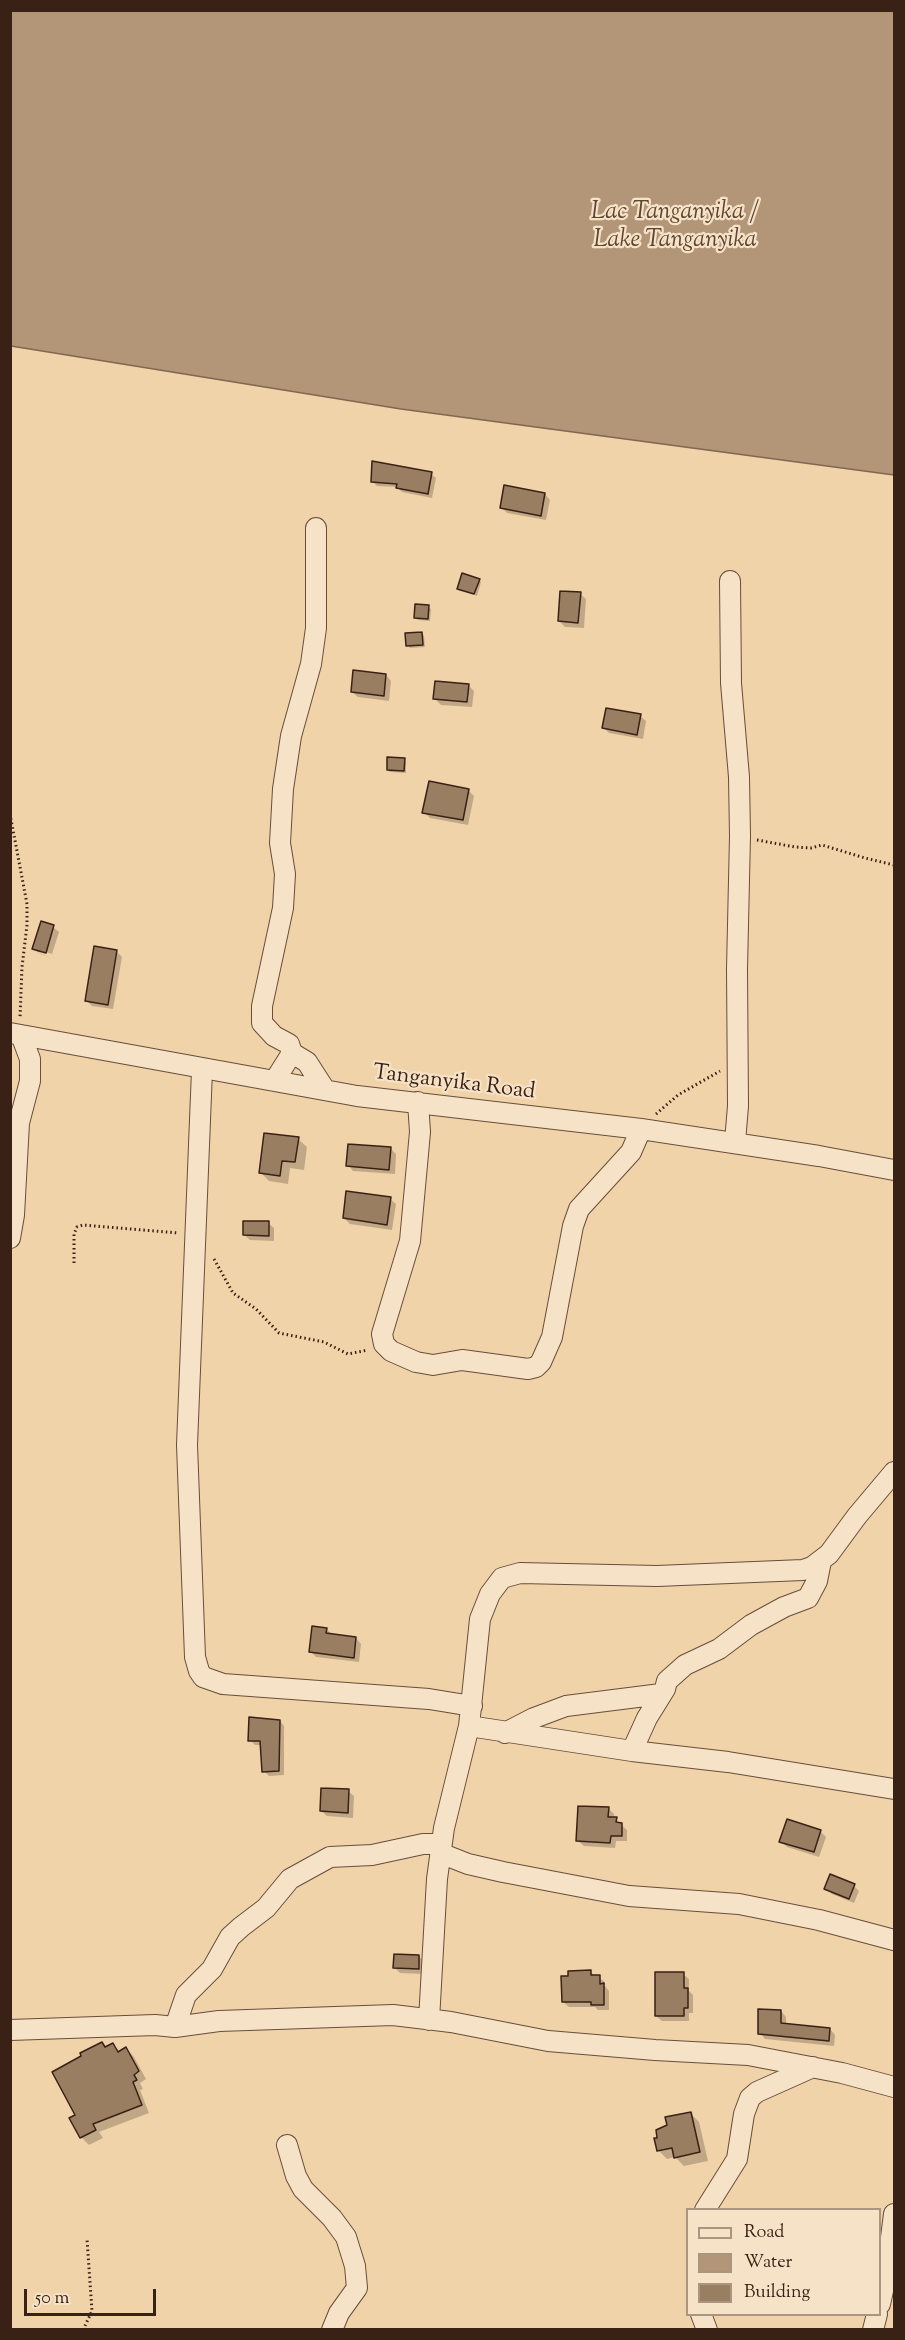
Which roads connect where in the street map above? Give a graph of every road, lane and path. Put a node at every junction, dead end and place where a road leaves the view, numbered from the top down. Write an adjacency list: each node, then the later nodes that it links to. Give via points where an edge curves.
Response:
1 (316, 528): 8 (street, via 316,628 285,778 280,843 285,874 283,908 262,1006 262,1023 289,1044)
2 (729, 581): 5 (street)
3 (10, 814): 4 (path)
4 (12, 835): 7 (path, via 27,914)
5 (741, 836): 6 (path, via 795,847 822,844); 9 (street)
6 (894, 865)
7 (16, 1034): 10 (street, Tanganyika Road); 18 (street, via 30,1059 30,1081 19,1123)
8 (292, 1053): 11 (street); 12 (street, via 307,1062)
9 (737, 1060): 14 (path, via 678,1095); 15 (street)
10 (202, 1070): 11 (street, Tanganyika Road); 17 (street)
11 (275, 1080): 12 (street, Tanganyika Road)
12 (325, 1090): 13 (street, Tanganyika Road)
13 (418, 1102): 14 (street, Tanganyika Road); 20 (street, via 420,1131 410,1241 382,1334)
14 (641, 1129): 15 (street, Tanganyika Road); 20 (street, via 631,1152 579,1209 552,1337 546,1355 536,1367 462,1360 433,1365 404,1357)
15 (735, 1142): 16 (street, Tanganyika Road)
16 (894, 1170)
17 (195, 1233): 19 (path, via 83,1225 74,1233); 20 (path, via 233,1293 256,1309 279,1333 324,1342 354,1355); 24 (street, via 186,1445 195,1657 199,1671 203,1677 223,1684 429,1699)
18 (10, 1238)
19 (74, 1263)
20 (384, 1344)
21 (894, 1472): 22 (street)
22 (821, 1562): 23 (street, via 808,1598 770,1615 719,1649 685,1665 667,1681); 24 (street, via 803,1570 742,1574 506,1575 490,1594 480,1618)
23 (662, 1694): 26 (street, via 566,1706); 27 (street)
24 (472, 1706): 25 (street)
25 (470, 1726): 26 (street); 29 (street)
26 (505, 1733): 27 (street)
27 (632, 1751): 28 (street, via 728,1762)
28 (894, 1790)
29 (440, 1848): 30 (street, via 468,1864 503,1872 629,1896 739,1904 819,1920); 31 (street); 32 (street, via 423,1844 372,1855 330,1857 290,1879 266,1908 230,1937 212,1969 186,1995)
30 (894, 1941)
31 (429, 2020): 32 (street, via 360,2015); 34 (street, via 548,2041 730,2052)
32 (175, 2026): 33 (street)
33 (10, 2030)
34 (813, 2067): 35 (street); 37 (street, via 750,2098 737,2159)
35 (894, 2087)
36 (287, 2145): 42 (street, via 303,2189 346,2237 356,2266 357,2288)
37 (706, 2208)
38 (894, 2214): 40 (street)
39 (87, 2239): 41 (path, via 92,2311)
40 (881, 2296)
41 (83, 2330)
42 (332, 2330)

